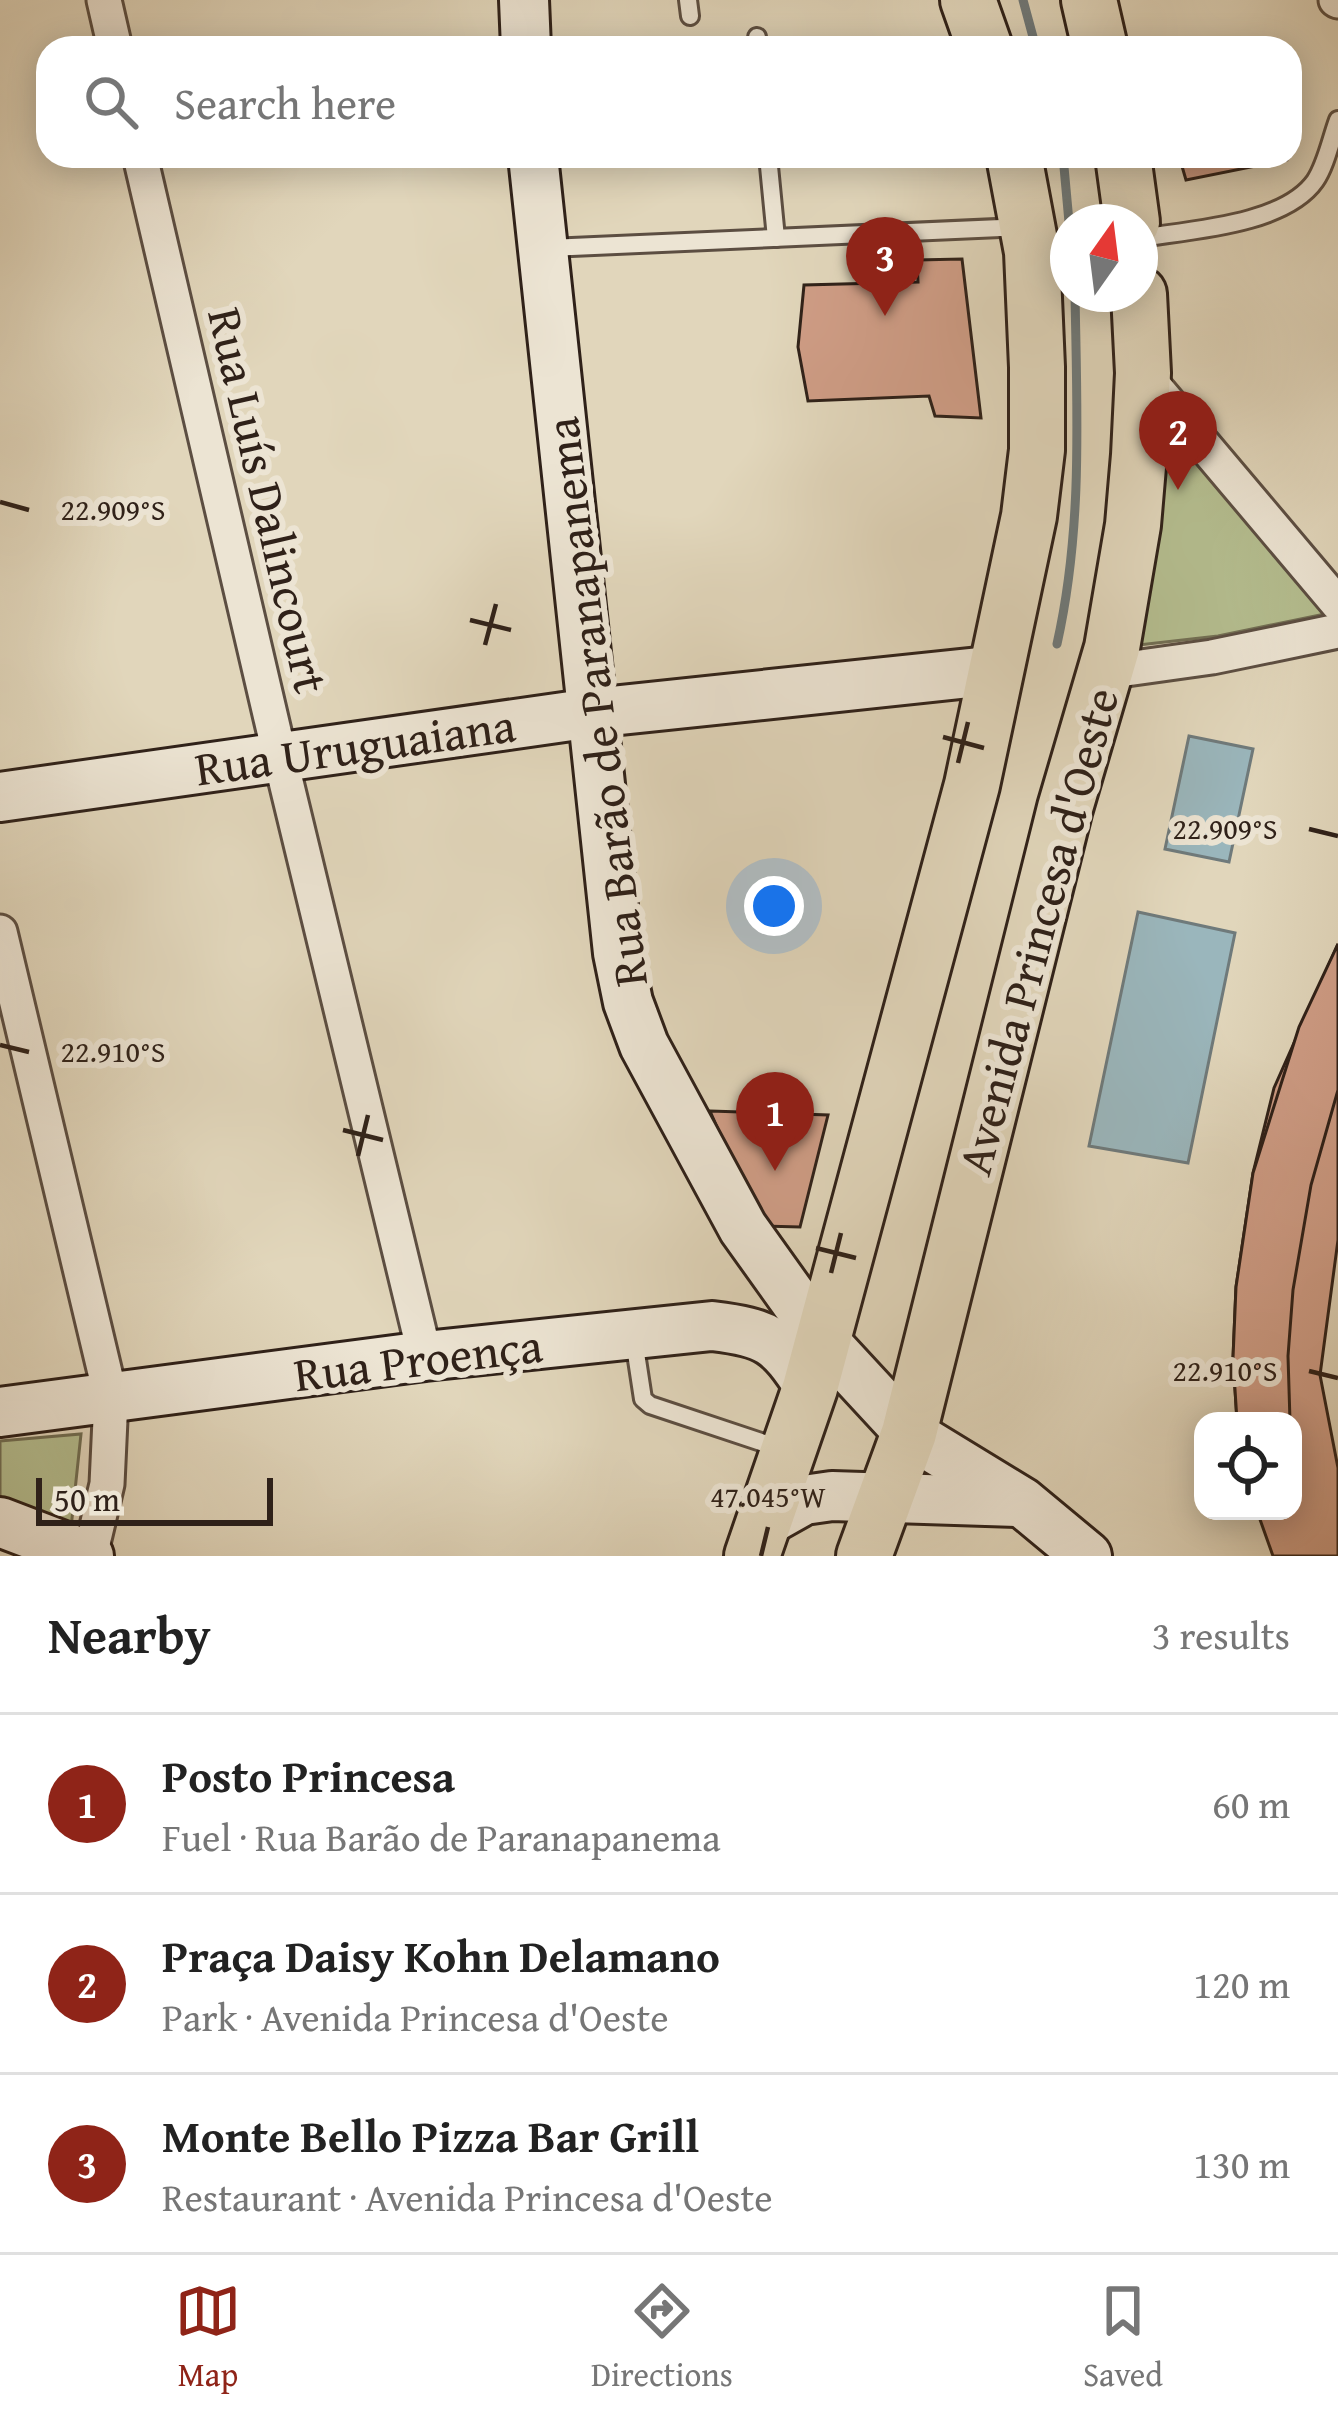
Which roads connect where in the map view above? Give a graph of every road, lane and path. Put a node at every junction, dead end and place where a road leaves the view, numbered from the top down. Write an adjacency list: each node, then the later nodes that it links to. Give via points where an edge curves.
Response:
1 (104, 0): 5 (street)
2 (524, 0): 6 (main road)
3 (968, 0): 7 (main road)
4 (1089, 0): 8 (main road)
5 (112, 36)
6 (526, 36)
7 (981, 36)
8 (1097, 36)
9 (1338, 120): 17 (lane, via 1317,178 1280,209)
10 (143, 168): 27 (street, Rua Luís Dalincourt)
11 (533, 168): 19 (main road, Rua Barão de Paranapanema)
12 (769, 168): 18 (lane)
13 (1016, 168): 16 (main road, Avenida Princesa d'Oeste)
14 (1125, 168): 15 (main road)
15 (1130, 204)
16 (1028, 226): 18 (lane); 24 (main road, Avenida Princesa d'Oeste, via 1037,450)
17 (1158, 235)
18 (776, 238): 19 (lane)
19 (542, 249): 26 (main road, Rua Barão de Paranapanema)
20 (1140, 312): 21 (main road, Avenida Princesa d'Oeste)
21 (1143, 373): 22 (street); 25 (main road, Avenida Princesa d'Oeste, via 1133,525)
22 (1338, 604)
23 (1338, 631): 25 (street)
24 (998, 670): 26 (main road, Rua Uruguaiana); 34 (main road, Avenida Princesa d'Oeste)
25 (1106, 672): 37 (main road, Avenida Princesa d'Oeste)
26 (592, 713): 27 (main road, Rua Uruguaiana); 30 (main road, Rua Barão de Paranapanema, via 628,1002)
27 (280, 757): 28 (main road, Rua Uruguaiana); 33 (street, Rua Luís Dalincourt)
28 (0, 796)
29 (0, 932): 35 (street)
30 (759, 1251): 31 (main road, via 745,1294); 34 (main road, Rua Barão de Paranapanema)
31 (712, 1326): 32 (main road, Rua Proença); 34 (main road, Rua Proença, via 757,1331)
32 (633, 1334): 33 (main road, Rua Proença); 38 (lane, via 650,1405)
33 (425, 1356): 35 (main road, Rua Proença)
34 (817, 1364): 37 (main road); 38 (main road, Avenida Princesa d'Oeste)
35 (111, 1398): 36 (main road, Rua Proença); 43 (street, via 107,1484)
36 (0, 1412)
37 (909, 1433): 39 (main road, Avenida Princesa d'Oeste); 40 (main road)
38 (789, 1451): 42 (main road, Avenida Princesa d'Oeste)
39 (886, 1500): 40 (main road); 42 (main road, via 804,1500); 44 (main road, Avenida Princesa d'Oeste)
40 (1022, 1502): 45 (main road)
41 (0, 1522): 43 (main road)
42 (758, 1540)
43 (90, 1556)
44 (864, 1556)
45 (1087, 1556)

